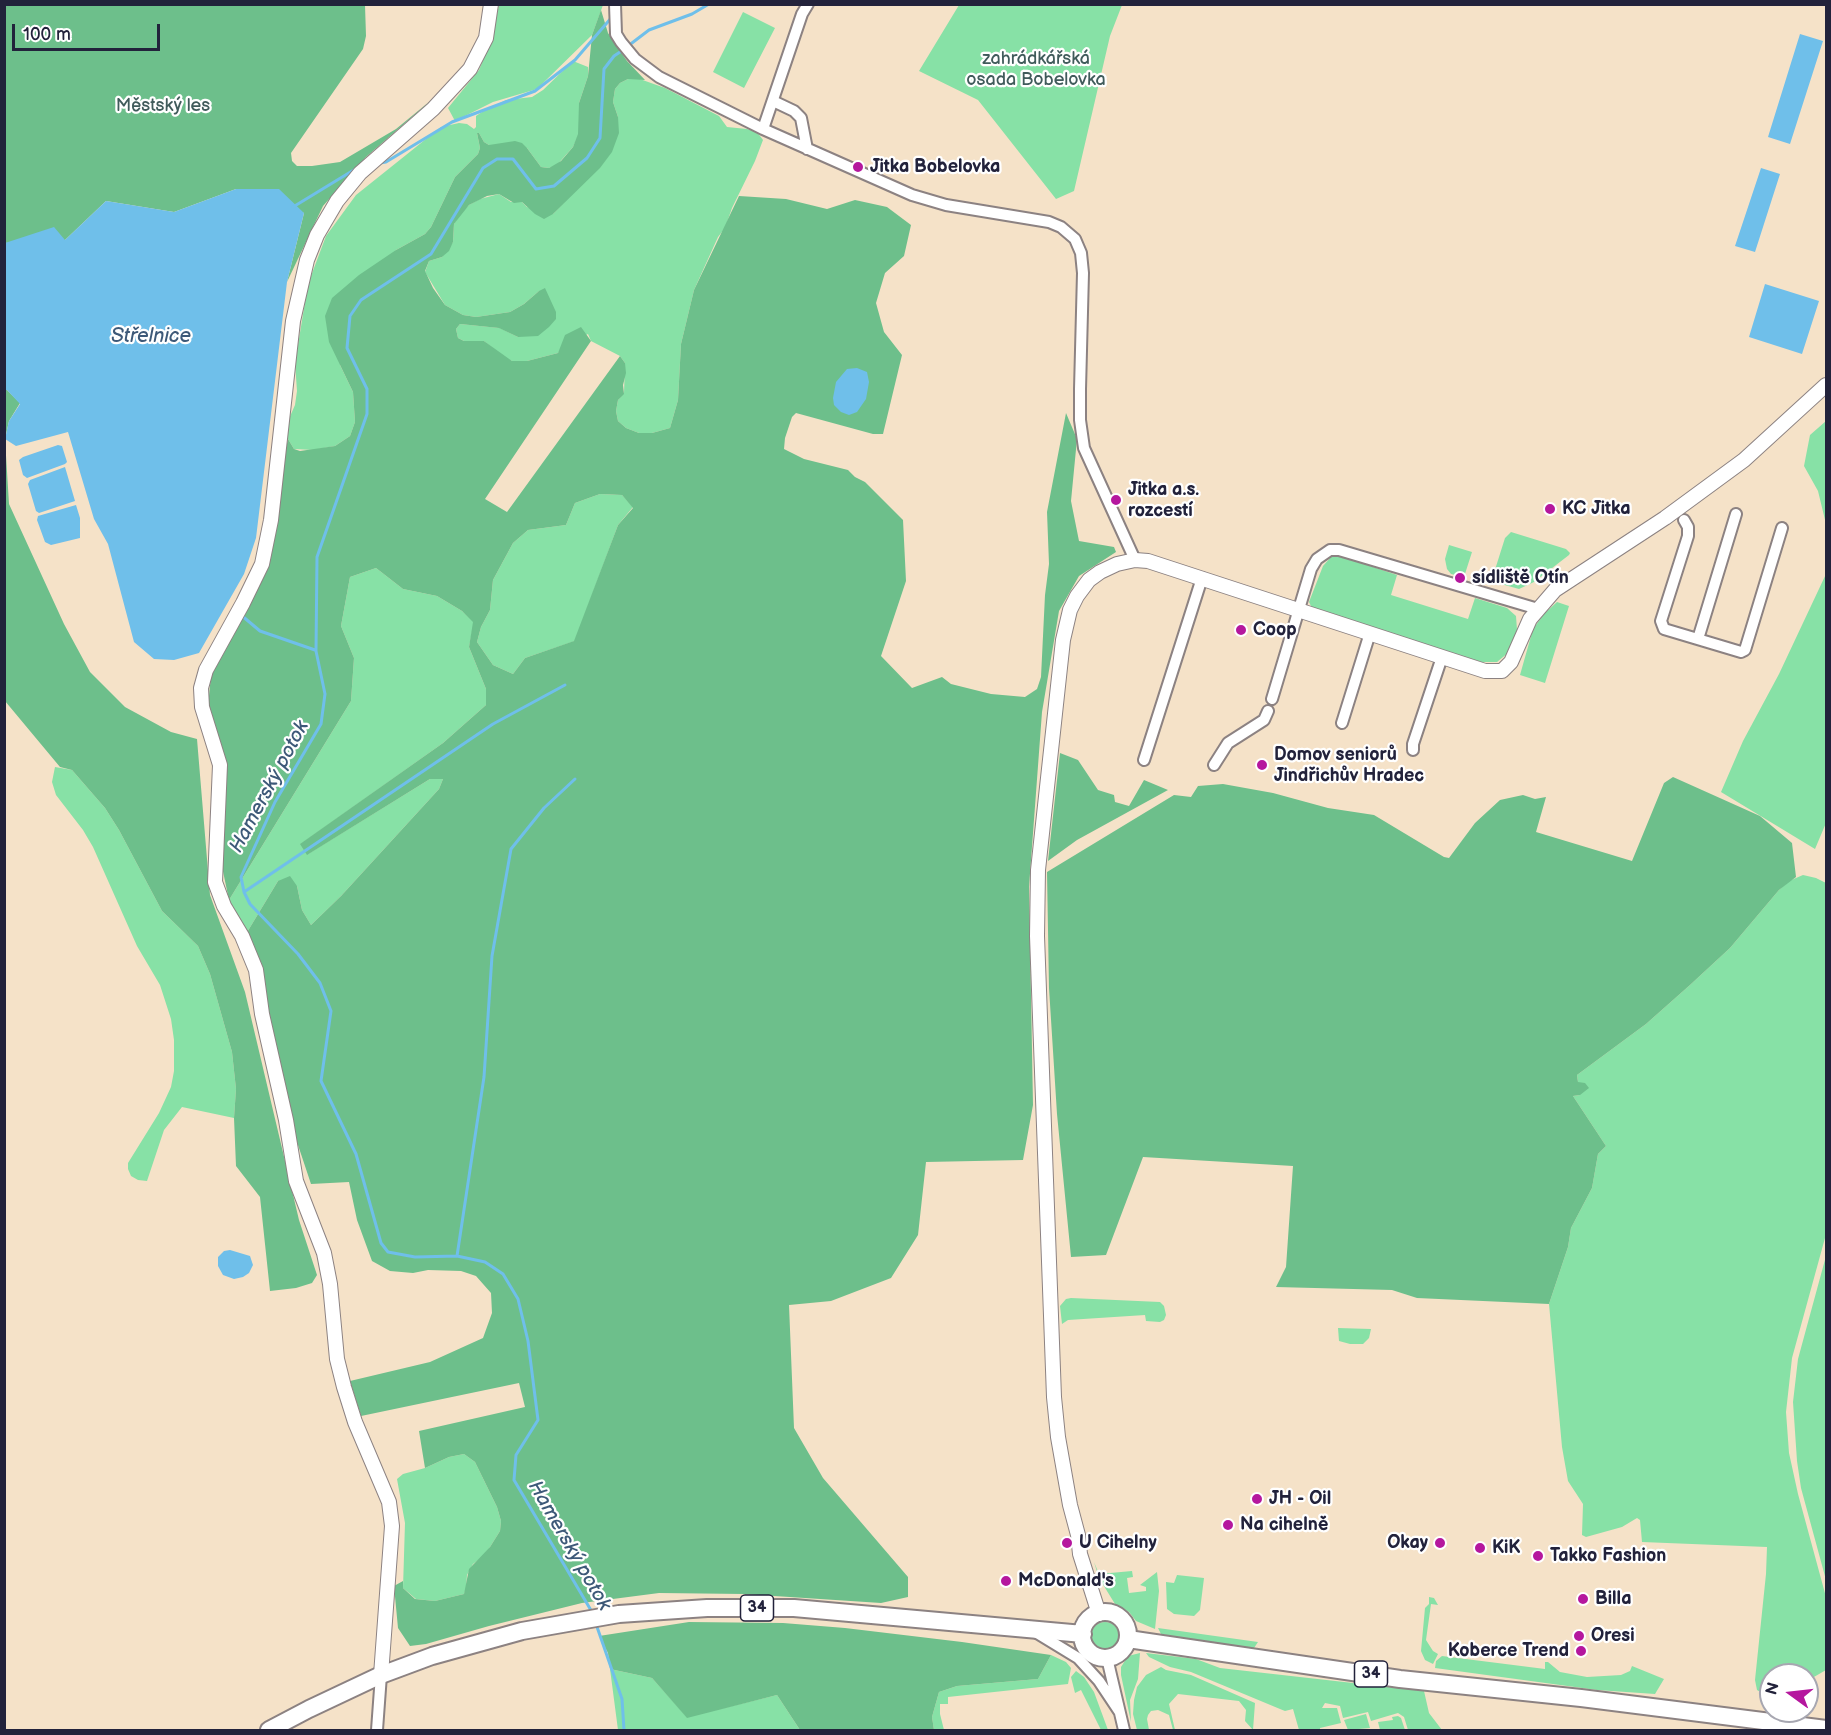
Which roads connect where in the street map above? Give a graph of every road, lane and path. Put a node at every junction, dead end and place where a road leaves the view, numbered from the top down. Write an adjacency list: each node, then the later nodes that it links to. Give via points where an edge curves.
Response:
1 (491, 4): 29 (street, via 486,38 470,69 433,109 360,174 337,201 314,243 293,321 271,520 262,564 206,670 201,688 202,707 220,765 215,882 256,970 296,1181 324,1253 337,1359 355,1422 388,1502 392,1526)
2 (615, 4): 5 (street, via 616,34 635,59 659,77)
3 (808, 4): 4 (street)
4 (773, 101): 5 (street); 6 (street, via 801,118)
5 (763, 129): 6 (street)
6 (807, 149): 11 (street, via 929,201 1049,222 1075,239 1083,273 1080,420 1084,448)
7 (1827, 385): 13 (street, via 1744,460 1665,518 1555,590)
8 (1736, 513): 16 (street)
9 (1684, 520): 16 (street, via 1688,536 1661,621 1664,629)
10 (1782, 528): 16 (street, via 1745,650)
11 (1135, 560): 12 (street); 24 (street, via 1117,564 1089,580 1070,610 1063,640 1038,870 1037,946 1054,1397 1080,1554)
12 (1202, 578): 14 (street); 22 (street)
13 (1538, 609): 14 (street, via 1330,550 1311,569); 15 (street, via 1511,662 1502,671 1485,671)
14 (1300, 610): 15 (street); 18 (street)
15 (1370, 633): 20 (street)
16 (1698, 639)
17 (1440, 663): 21 (street)
18 (1272, 699)
19 (1268, 711): 23 (street, via 1264,720 1228,743)
20 (1342, 723)
21 (1413, 750)
22 (1144, 760)
23 (1214, 765)
24 (1099, 1614): 26 (main road, via 1089,1619); 27 (main road, via 1112,1614 1123,1621)
25 (1031, 1630): 26 (main road, 34); 29 (main road, 34, via 794,1608 619,1614 485,1640); 30 (street, via 1078,1658)
26 (1083, 1634): 28 (main road, via 1090,1652)
27 (1128, 1639): 28 (main road, via 1121,1652); 31 (main road, 34, via 1400,1679)
28 (1107, 1658): 30 (street)
29 (381, 1675): 32 (main road, 34); 33 (street)
30 (1119, 1711): 34 (street)
31 (1827, 1729)
32 (269, 1731)
33 (377, 1731)
34 (1124, 1731)

